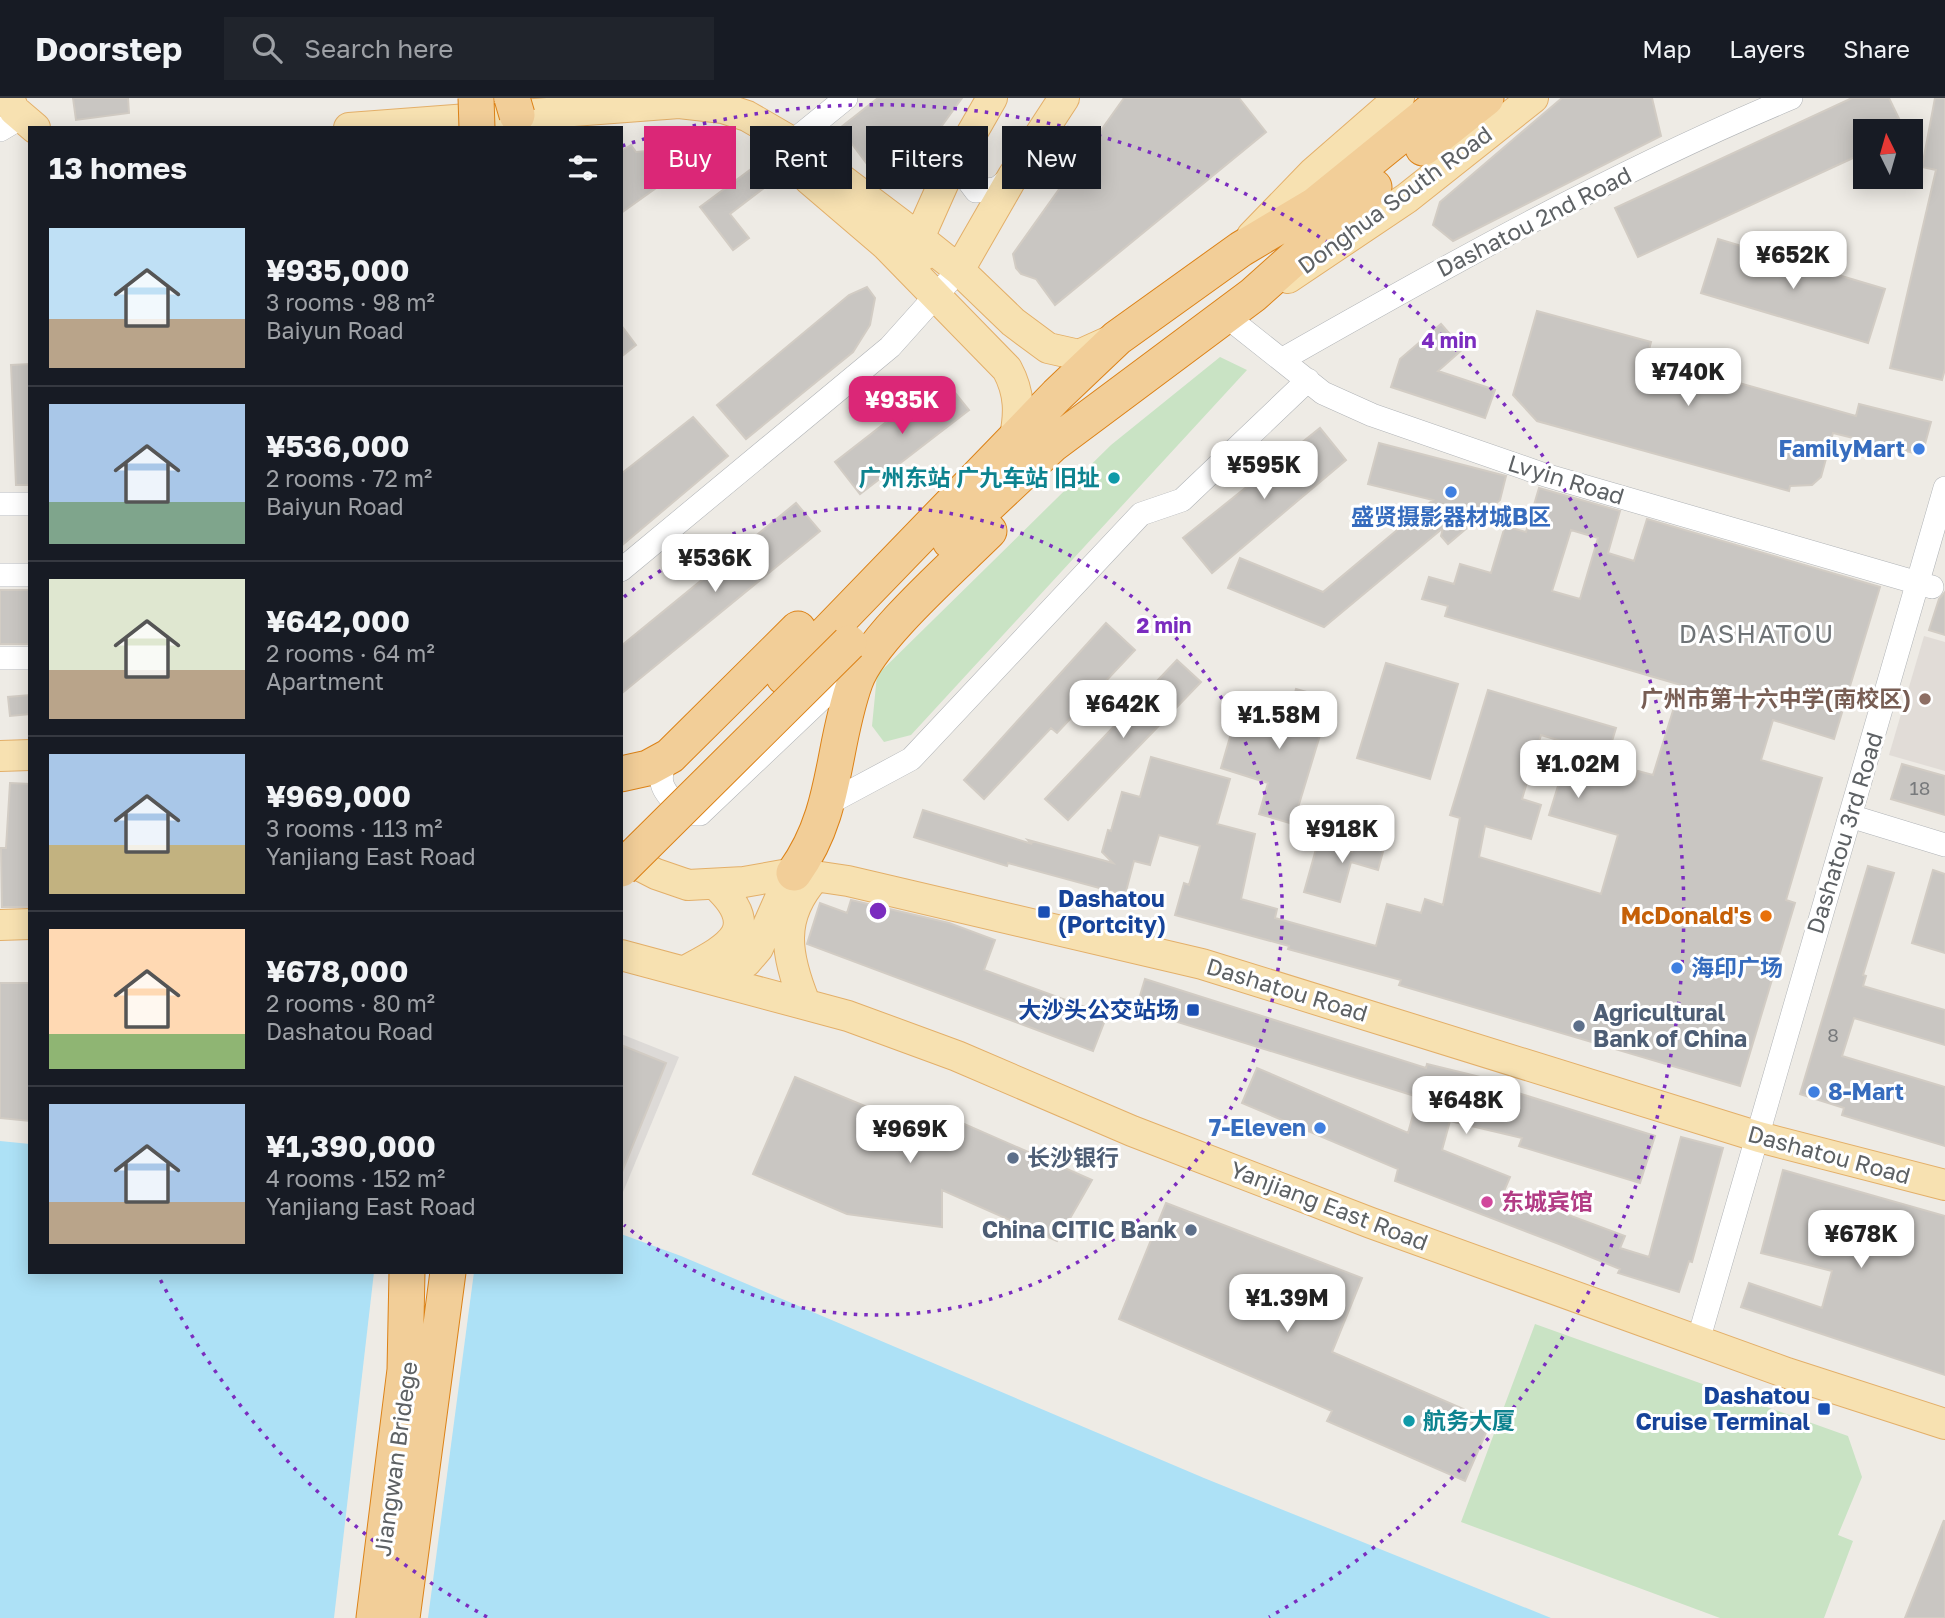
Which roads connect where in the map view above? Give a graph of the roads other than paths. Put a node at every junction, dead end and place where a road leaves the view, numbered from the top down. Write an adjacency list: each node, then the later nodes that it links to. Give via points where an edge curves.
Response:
1 (476, 98): 14 (highway, bridge)
2 (846, 98): 17 (street)
3 (992, 98): 18 (main road)
4 (1064, 98): 19 (main road)
5 (1399, 98): 27 (main road, via 1284,200)
6 (1447, 98): 27 (highway, via 1315,205)
7 (1486, 98): 29 (highway, via 1322,231)
8 (1533, 98): 29 (main road, Donghua South Road, via 1407,198 1340,245)
9 (1791, 98): 33 (street, Dashatou 2nd Road, via 1729,124 1457,260)
10 (526, 106): 11 (main road); 16 (main road, via 703,104 747,116)
11 (449, 116): 13 (main road)
12 (11, 121): 20 (main road)
13 (366, 126)
14 (477, 126)
15 (607, 126): 30 (main road, via 701,121 742,133 837,200)
16 (764, 126)
17 (812, 126)
18 (975, 126)
19 (1046, 126)
20 (28, 145)
21 (1002, 184): 24 (street, via 996,189)
22 (852, 187): 26 (main road)
23 (942, 189): 26 (main road)
24 (974, 189)
25 (1006, 189): 28 (main road)
26 (919, 238): 28 (main road); 30 (main road)
27 (1241, 248): 32 (highway)
28 (959, 270): 30 (street); 32 (main road, via 1013,322 1048,348 1079,355)
29 (1253, 295): 31 (highway)
30 (934, 296): 35 (main road, via 1007,369 1015,384); 40 (street, via 880,355)
31 (1226, 316): 33 (street, Lvyin Road); 44 (highway, via 1025,468)
32 (1116, 338): 35 (highway)
33 (1283, 359): 34 (street, Lvyin Road)
34 (1308, 380): 43 (street, Lvyin Road, via 1323,393 1372,415 1545,475); 51 (street, via 1182,500 1141,514 911,759)
35 (1016, 430): 49 (highway, via 961,467); 53 (highway, via 784,677)
36 (1945, 488): 43 (street, Dashatou 3rd Road)
37 (28, 504): 38 (street)
38 (0, 505)
39 (1945, 544): 43 (street, Dashatou 3rd Road)
40 (623, 568)
41 (0, 575): 42 (street)
42 (28, 575)
43 (1925, 585): 52 (street, Dashatou 3rd Road)
44 (859, 648): 49 (street, via 794,728 700,814 686,814 662,786 662,768); 51 (highway); 56 (highway, bridge)
45 (0, 658): 46 (street)
46 (28, 658)
47 (28, 755): 48 (main road)
48 (0, 756)
49 (670, 756): 50 (highway)
50 (623, 774)
51 (829, 803): 57 (highway)
52 (1857, 818): 54 (street); 65 (street, Dashatou 3rd Road, via 1769,1087)
53 (623, 833)
54 (1945, 845)
55 (623, 857): 58 (main road, Dashatou Road, via 688,885)
56 (623, 867)
57 (804, 875): 58 (main road, Dashatou Road); 63 (main road, via 758,948 746,962); 64 (main road, via 804,889 789,933 791,970); 65 (main road, Dashatou Road, via 1202,964)
58 (715, 884): 62 (main road, via 734,907 737,935 730,945)
59 (0, 925): 60 (main road)
60 (28, 925)
61 (623, 956): 62 (main road, Yanjiang East Road)
62 (685, 971): 63 (main road, Yanjiang East Road)
63 (717, 979): 64 (main road, Yanjiang East Road)
64 (805, 1003): 68 (main road, Yanjiang East Road, via 957,1056 1132,1131 1371,1223)
65 (1759, 1137): 66 (main road, Dashatou Road); 68 (street, Dashatou 3rd Road)
66 (1945, 1185)
67 (432, 1282): 70 (highway, Jiangwan Bridege, via 407,1345); 71 (highway, Jiangwan Bridege)
68 (1698, 1341): 69 (main road, Yanjiang East Road)
69 (1945, 1424)
70 (374, 1618)
71 (402, 1618)

